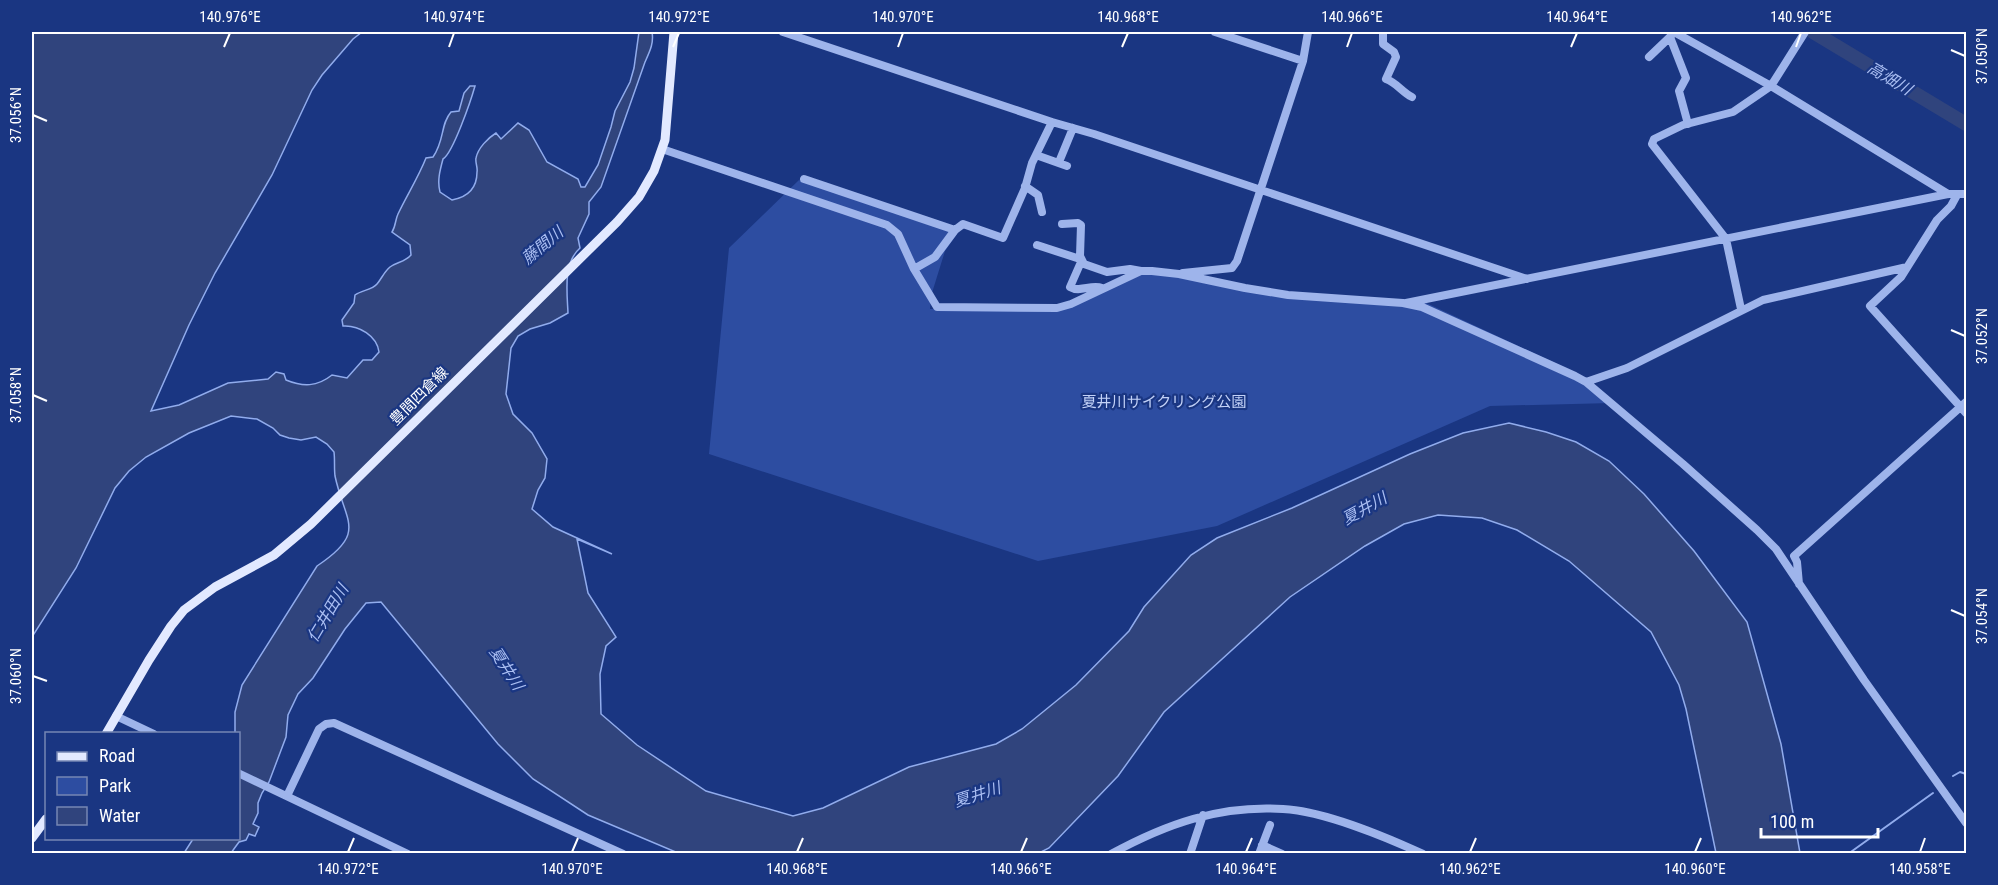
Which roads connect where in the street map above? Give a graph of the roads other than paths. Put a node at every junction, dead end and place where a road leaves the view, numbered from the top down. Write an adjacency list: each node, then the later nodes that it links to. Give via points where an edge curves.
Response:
1 (674, 32): 15 (main road, 豊間四倉線)
2 (783, 32): 12 (street)
3 (1215, 32): 9 (street)
4 (1308, 32): 9 (street)
5 (1383, 32): 11 (street, via 1382,42 1396,57 1386,79)
6 (1805, 32): 10 (street)
7 (1673, 34): 8 (street); 10 (street); 13 (street, via 1686,78 1679,91)
8 (1649, 57)
9 (1303, 61): 21 (street)
10 (1771, 86): 13 (street, via 1733,112); 22 (street)
11 (1412, 97)
12 (1052, 122): 14 (street); 16 (street)
13 (1688, 123): 27 (street, via 1654,139 1652,144)
14 (1073, 128): 17 (street); 21 (street)
15 (662, 149): 31 (street, via 888,225 898,234); 41 (main road, 豊間四倉線, via 639,197 325,511 274,555 215,587 183,610)
16 (1036, 155): 17 (street); 20 (street)
17 (1059, 162): 18 (street)
18 (1067, 166)
19 (804, 179): 26 (street)
20 (1025, 186): 24 (street, via 1038,195); 26 (street, via 1003,238 963,224)
21 (1261, 191): 33 (street, via 1235,266); 34 (street)
22 (1952, 194): 23 (street); 27 (street); 30 (street, via 1951,206 1937,220)
23 (1966, 194)
24 (1042, 212)
25 (1062, 224): 29 (street, via 1081,225)
26 (955, 230): 31 (street, via 935,257)
27 (1726, 239): 34 (street); 37 (street)
28 (1037, 245): 29 (street)
29 (1081, 260): 32 (street, via 1107,272); 35 (street, via 1070,287)
30 (1907, 267): 37 (street, via 1763,300); 39 (street, via 1870,306)
31 (914, 269): 35 (street, via 937,307 1057,308)
32 (1141, 271): 33 (street); 35 (street)
33 (1179, 274): 36 (street, via 1288,295)
34 (1527, 279): 36 (street)
35 (1102, 288)
36 (1402, 303): 38 (street, via 1437,312)
37 (1741, 309): 38 (street, via 1627,368)
38 (1586, 382): 40 (street, via 1757,530 1776,549)
39 (1965, 408): 40 (street, via 1794,556)
40 (1799, 584): 48 (street)
41 (116, 716): 42 (main road, 豊間四倉線); 43 (street)
42 (107, 732)
43 (150, 732)
44 (240, 774): 45 (street)
45 (287, 796): 52 (street); 53 (street, via 319,729 334,723)
46 (1203, 815): 54 (street, via 1167,827); 55 (street); 58 (street, via 1236,809 1285,809 1389,838)
47 (45, 820): 50 (main road)
48 (1966, 823)
49 (1270, 825): 51 (street)
50 (32, 838)
51 (1262, 845): 56 (street); 57 (street)
52 (408, 854)
53 (623, 854)
54 (1111, 854)
55 (1190, 854)
56 (1259, 854)
57 (1282, 854)
58 (1423, 854)

